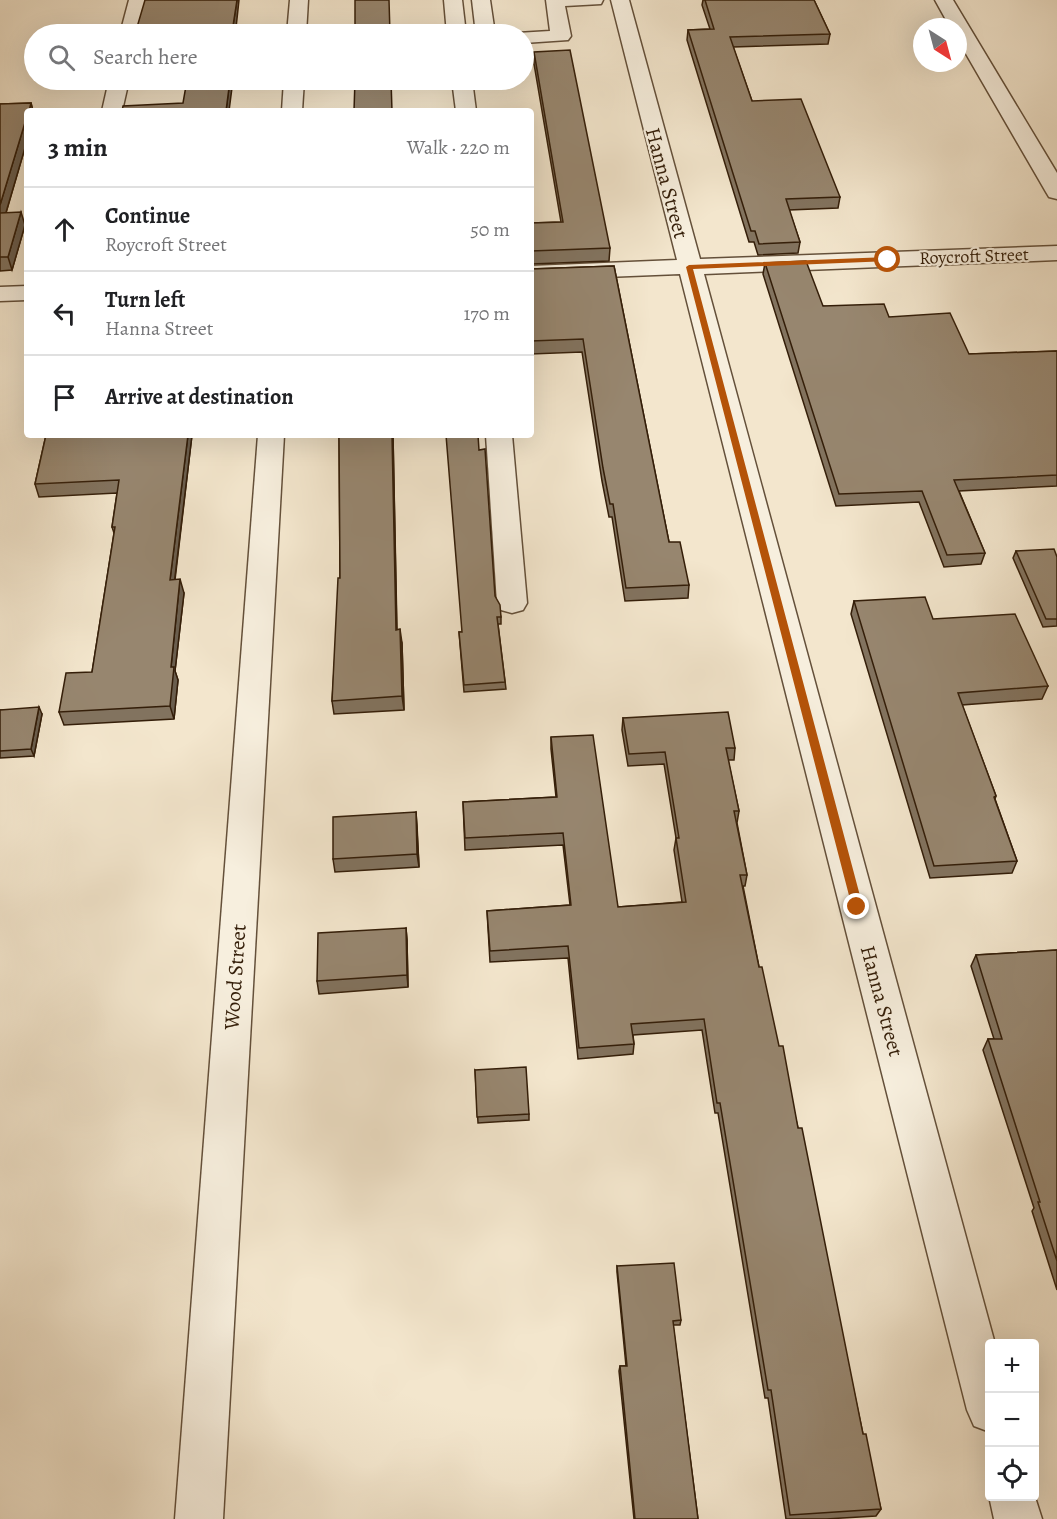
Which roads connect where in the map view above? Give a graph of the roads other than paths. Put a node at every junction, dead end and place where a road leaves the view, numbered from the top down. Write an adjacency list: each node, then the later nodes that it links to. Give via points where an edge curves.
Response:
1 (138, 0): 9 (street)
2 (299, 0): 10 (street)
3 (453, 0): 11 (street)
4 (482, 0): 12 (street)
5 (594, 0): 8 (street)
6 (620, 0): 22 (street, Hanna Street)
7 (944, 0): 20 (street)
8 (556, 1): 13 (street, via 561,36)
9 (132, 24)
10 (298, 24)
11 (456, 24)
12 (485, 24)
13 (534, 37)
14 (117, 90): 17 (street)
15 (293, 90): 18 (street)
16 (463, 90): 19 (street)
17 (113, 108)
18 (292, 108)
19 (466, 108)
20 (1057, 192)
21 (1057, 253): 22 (street, Roycroft Street)
22 (689, 267): 23 (street, Roycroft Street); 29 (street, Hanna Street)
23 (534, 273)
24 (24, 293): 25 (street)
25 (0, 294)
26 (271, 438): 31 (street, Wood Street)
27 (499, 438): 28 (street)
28 (512, 603)
29 (986, 1393)
30 (1013, 1501): 32 (street)
31 (199, 1519)
32 (1018, 1519)

